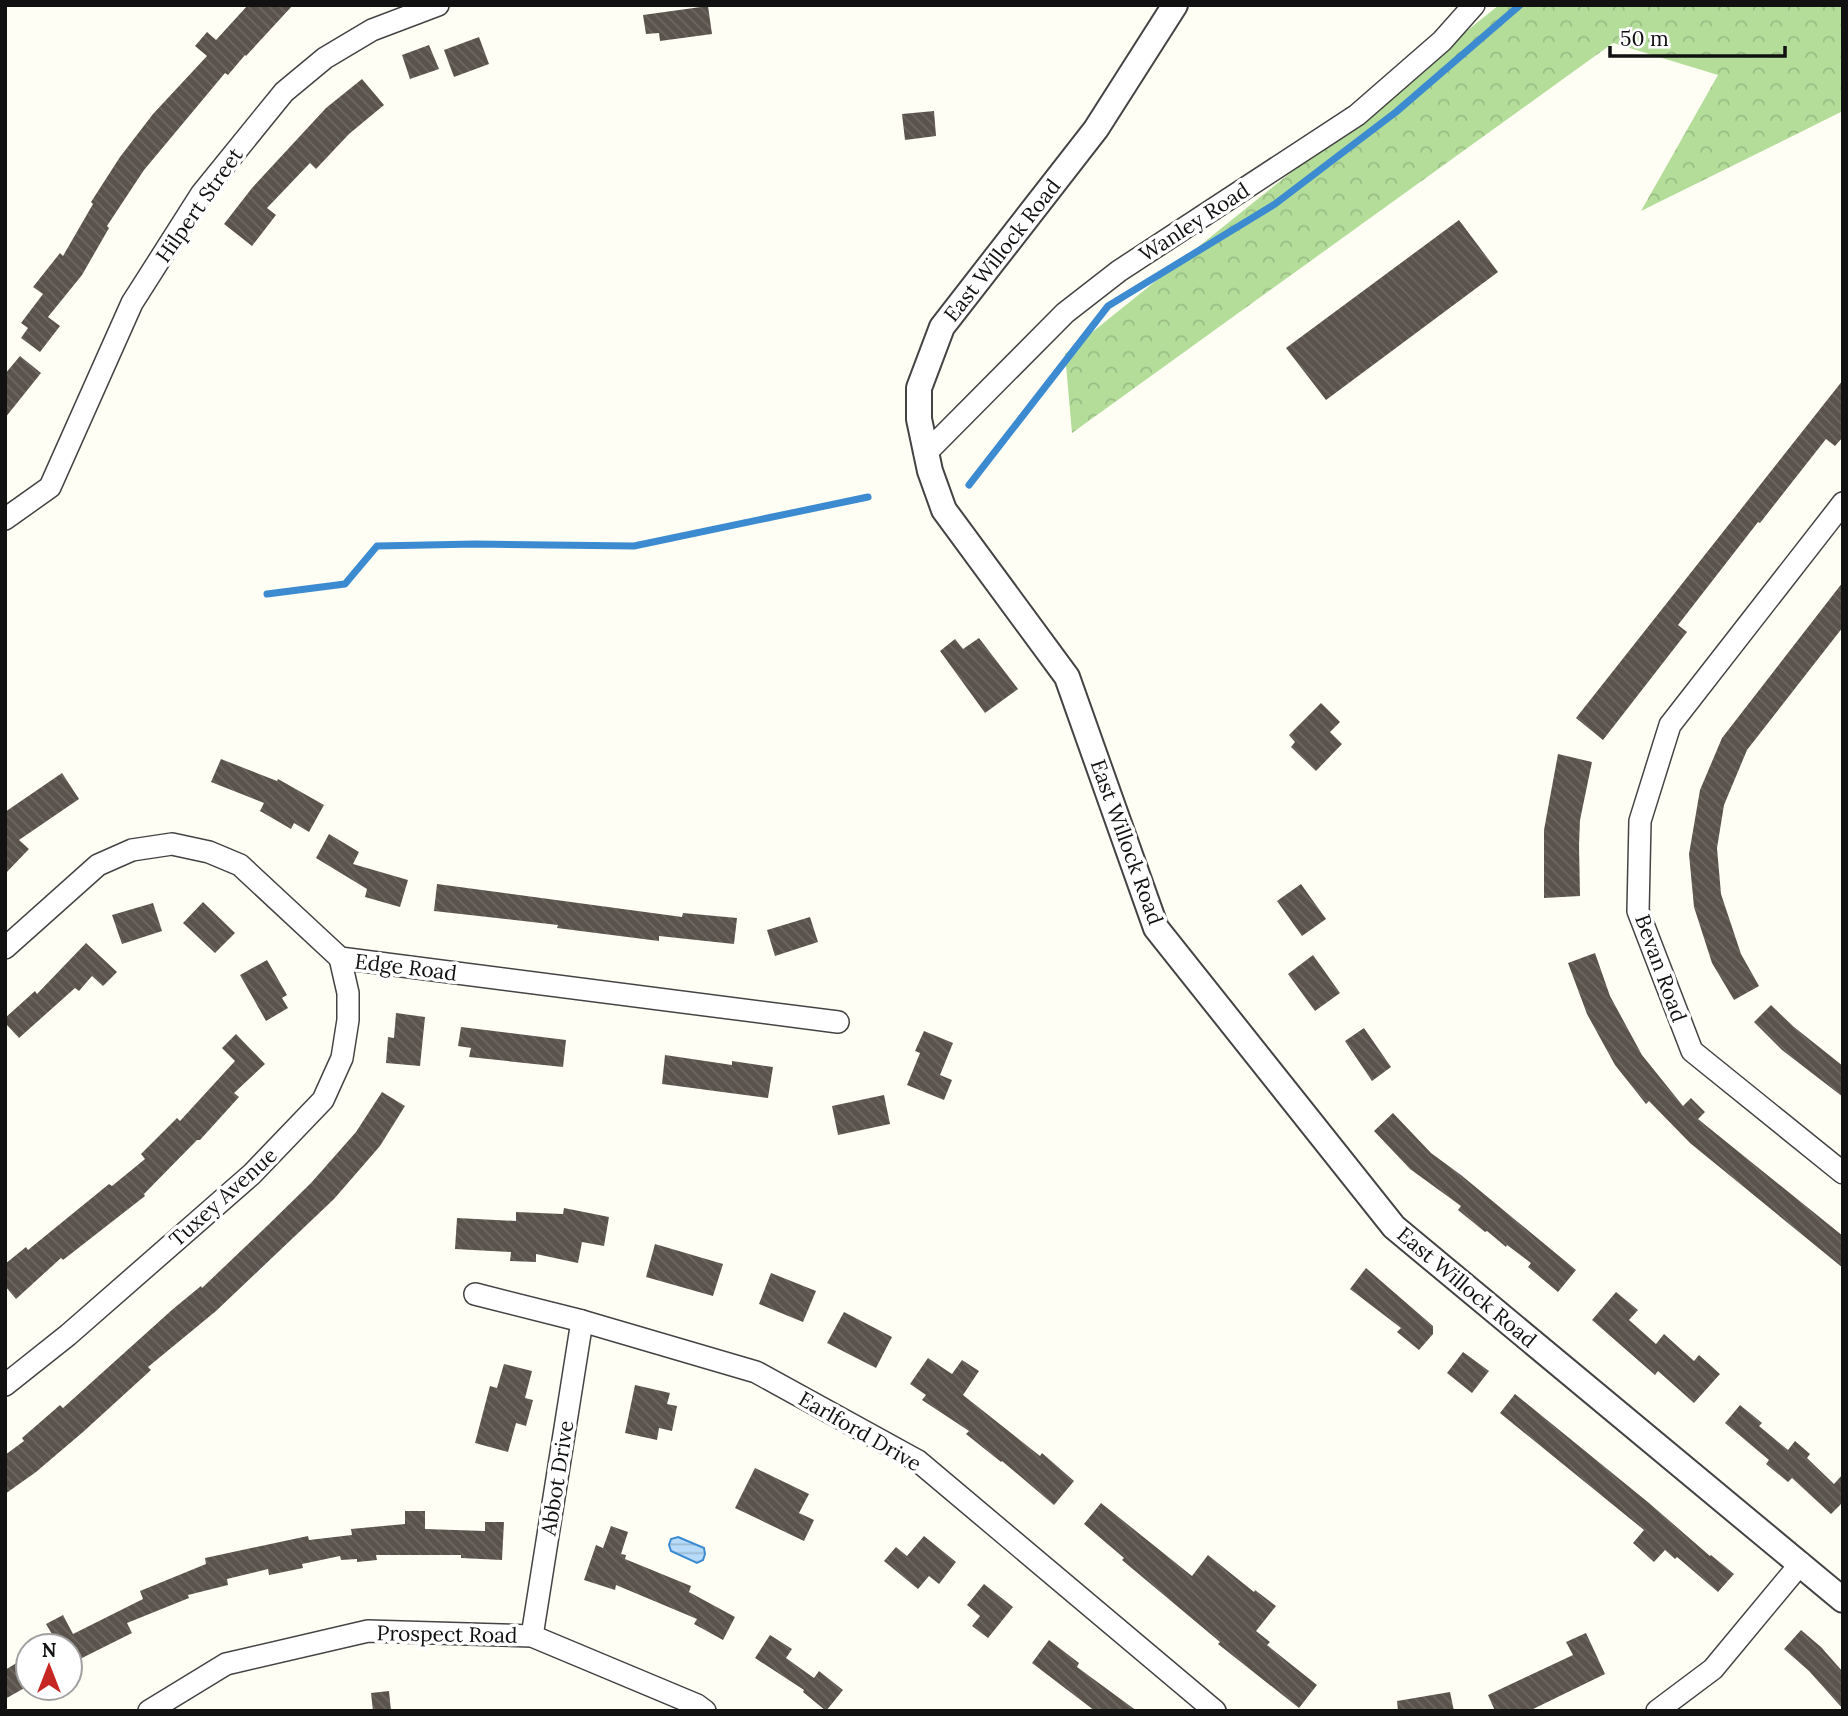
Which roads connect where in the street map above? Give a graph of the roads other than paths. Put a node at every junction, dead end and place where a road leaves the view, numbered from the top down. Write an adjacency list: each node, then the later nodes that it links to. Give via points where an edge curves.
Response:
1 (438, 5): 6 (street, Hilpert Street, via 372,30 325,58 284,92 202,193 132,303 50,486)
2 (1175, 5): 4 (street, East Willock Road, via 1096,129 942,327 919,388)
3 (1474, 5): 4 (street, Wanley Road, via 1442,41 1357,115 1119,271 1066,313)
4 (925, 454): 14 (street, East Willock Road, via 944,510 1067,677 1156,928 1394,1227)
5 (1843, 503): 10 (street, Bevan Road, via 1670,725 1640,821 1637,911 1692,1051)
6 (5, 519)
7 (5, 948): 8 (street, Edge Road, via 97,864 132,850 172,844 240,865)
8 (340, 958): 9 (street, Edge Road); 13 (street, Tuxey Avenue, via 348,1020 342,1058 323,1100 252,1174)
9 (838, 1022)
10 (1843, 1173)
11 (475, 1294): 12 (street, Earlford Drive)
12 (582, 1321): 16 (street, Abbot Drive); 19 (street, Earlford Drive, via 757,1372 918,1461)
13 (5, 1385)
14 (1801, 1563): 15 (street, East Willock Road); 20 (street, via 1713,1669)
15 (1843, 1600)
16 (532, 1636): 17 (street, Prospect Road, via 368,1631 226,1664); 18 (street, Prospect Road)
17 (149, 1711)
18 (705, 1711)
19 (1215, 1711)
20 (1657, 1711)

